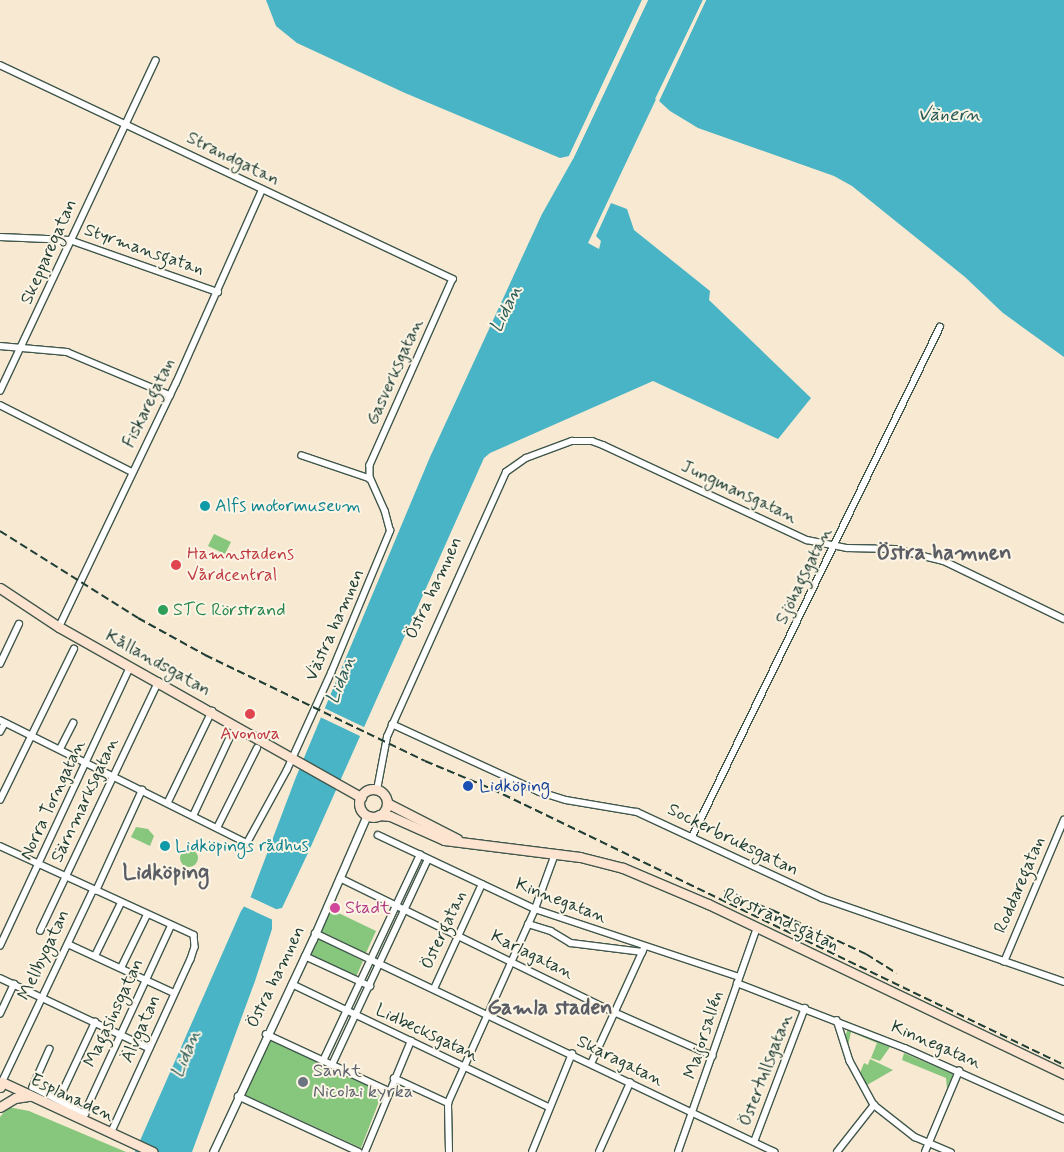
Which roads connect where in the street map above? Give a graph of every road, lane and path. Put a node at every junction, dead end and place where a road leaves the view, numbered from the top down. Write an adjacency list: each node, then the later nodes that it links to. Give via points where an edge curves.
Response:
1 (154, 61): 3 (street, Skepparegatan)
2 (0, 65): 3 (street, Strandgatan)
3 (124, 124): 4 (street, Strandgatan); 6 (street, Skepparegatan)
4 (262, 190): 7 (street, Strandgatan); 8 (street, Fiskaregatan)
5 (0, 237): 6 (street, Styrmansgatan)
6 (70, 240): 8 (street, Styrmansgatan); 11 (street, Skepparegatan)
7 (454, 279): 18 (street, Gasverksgatan, via 370,465)
8 (218, 292): 13 (street, Fiskaregatan)
9 (940, 327): 19 (street, Sjöhagsgatan)
10 (0, 346): 11 (street)
11 (24, 346): 12 (street, Skepparegatan); 13 (street, via 66,352)
12 (0, 392)
13 (170, 395): 17 (street, Fiskaregatan)
14 (0, 405): 17 (street)
15 (572, 441): 19 (street, Jungmansgatan, via 592,441 603,445 794,536); 31 (street, Östra hamnen, via 526,458 506,472)
16 (302, 456): 18 (street)
17 (132, 472): 23 (street, Fiskaregatan)
18 (370, 479): 37 (street, Västra hamnen, via 388,519 387,544)
19 (836, 547): 21 (street, Jungmansgatan, via 896,549 932,557); 52 (street, Sjöhagsgatan)
20 (0, 588): 23 (main road, Kållandsgatan)
21 (1064, 619)
22 (19, 624): 25 (street)
23 (59, 627): 26 (main road, Kållandsgatan)
24 (74, 649): 33 (street)
25 (0, 664)
26 (130, 667): 27 (main road, Kållandsgatan); 38 (street, Norra Torngatan)
27 (158, 682): 28 (main road, Kållandsgatan); 39 (street, Särnmarksgatan)
28 (212, 711): 37 (main road, Kållandsgatan); 44 (street)
29 (2, 722): 32 (street); 33 (street)
30 (72, 723): 36 (street)
31 (392, 724): 41 (street, Östra hamnen, via 383,748); 52 (street, Sockerbruksgatan, via 540,792 566,800 636,812)
32 (0, 732)
33 (32, 736): 36 (street); 43 (street)
34 (230, 737): 48 (street)
35 (257, 748): 50 (street)
36 (60, 749): 38 (street)
37 (291, 760): 42 (main road, Kållandsgatan); 50 (street, Västra hamnen, via 247,843)
38 (87, 762): 39 (street); 58 (street, Norra Torngatan)
39 (114, 774): 40 (street); 59 (street, Särnmarksgatan)
40 (142, 790): 44 (street); 62 (street, Mellbygatan)
41 (377, 790): 42 (main road, via 368,790); 45 (main road)
42 (361, 797): 46 (main road, via 359,805)
43 (0, 800)
44 (168, 802): 48 (street)
45 (387, 803): 47 (main road); 53 (main road, Rörstrandsgatan)
46 (367, 815): 47 (main road); 60 (street, Östra hamnen)
47 (379, 815): 53 (main road, Rörstrandsgatan, via 390,816 444,840)
48 (193, 816): 50 (street)
49 (1064, 820): 81 (street, Roddaregatan)
50 (217, 828)
51 (378, 835): 56 (street, Kinnegatan)
52 (692, 837): 81 (street, Sockerbruksgatan, via 814,895)
53 (469, 844): 55 (main road, Rörstrandsgatan)
54 (0, 846): 58 (street)
55 (555, 854): 65 (street); 70 (main road, Rörstrandsgatan, via 623,868 686,893)
56 (420, 855): 57 (street, Kinnegatan); 64 (street)
57 (428, 859): 61 (street, Kinnegatan); 66 (street)
58 (38, 865): 59 (street); 75 (street, Norra Torngatan)
59 (65, 878): 62 (street); 71 (street, Särnmarksgatan)
60 (340, 878): 64 (street, Karlagatan); 72 (street, Östra hamnen)
61 (482, 884): 65 (street, Kinnegatan); 73 (street, Östergatan)
62 (94, 891): 63 (street); 74 (street, Mellbygatan)
63 (121, 903): 67 (street); 77 (street)
64 (396, 905): 66 (street, Karlagatan); 79 (street)
65 (535, 909): 68 (street); 76 (street, Kinnegatan)
66 (405, 910): 73 (street, Karlagatan); 82 (street)
67 (147, 914): 69 (street); 83 (street)
68 (528, 924): 76 (street, via 566,941); 80 (street)
69 (171, 926): 85 (street, Magasinsgatan); 93 (street, Älvgatan, via 194,936 195,947)
70 (758, 928): 86 (street, Majorsallén); 115 (main road, Rörstrandsgatan)
71 (40, 931)
72 (315, 933): 78 (street, Östra hamnen); 79 (street, Skaragatan)
73 (458, 936): 80 (street, Karlagatan); 92 (street, Östergatan)
74 (68, 944): 77 (street); 94 (street, Mellbygatan)
75 (0, 946)
76 (643, 950): 86 (street, Kinnegatan); 97 (street)
77 (95, 956): 83 (street)
78 (305, 956): 87 (street); 90 (street, Östra hamnen)
79 (370, 959): 82 (street, Skaragatan); 87 (street)
80 (511, 961): 97 (street, Karlagatan); 99 (street)
81 (1004, 962): 88 (street, Sockerbruksgatan)
82 (380, 964): 91 (street); 92 (street, Skaragatan)
83 (121, 968): 85 (street)
84 (0, 978): 89 (street)
85 (146, 980): 93 (street); 103 (street, Magasinsgatan)
86 (738, 980): 95 (street, Kinnegatan); 109 (street, Majorsallén)
87 (359, 982): 91 (street); 96 (street)
88 (1064, 982)
89 (14, 984): 94 (street); 98 (street)
90 (292, 984): 96 (street, Lidbecksgatan); 104 (street, Östra hamnen)
91 (370, 986): 100 (street)
92 (434, 989): 99 (street, Skaragatan)
93 (174, 993): 106 (street, Älvgatan)
94 (42, 997): 102 (street); 118 (street, Mellbygatan)
95 (805, 1008): 101 (street, Kinnegatan); 132 (street, Östertullsgatan)
96 (345, 1011): 100 (street, Lidbecksgatan); 110 (street)
97 (614, 1012): 109 (street, Karlagatan); 111 (street)
98 (0, 1014)
99 (487, 1014): 108 (street, Skaragatan); 113 (street)
100 (355, 1016): 105 (street, Lidbecksgatan); 112 (street)
101 (836, 1020): 114 (street, Kinnegatan); 124 (street, via 850,1061)
102 (95, 1022): 103 (street); 122 (street)
103 (121, 1034): 106 (street); 127 (street, Magasinsgatan)
104 (266, 1034): 110 (street); 121 (street, Östra hamnen)
105 (411, 1041): 113 (street, Lidbecksgatan); 116 (street)
106 (149, 1048): 131 (street, Älvgatan)
107 (50, 1049): 119 (street)
108 (572, 1054): 111 (street, Skaragatan); 126 (street)
109 (713, 1056): 128 (street, Majorsallén)
110 (323, 1061): 112 (street)
111 (592, 1064): 117 (street, Skaragatan)
112 (332, 1065): 120 (street)
113 (464, 1067): 123 (street); 126 (street, Lidbecksgatan)
114 (959, 1071): 129 (street, Kinnegatan); 133 (street)
115 (1064, 1074)
116 (394, 1078): 120 (street); 123 (street)
117 (630, 1082): 128 (street, Skaragatan); 140 (street)
118 (1, 1084): 119 (main road, Esplanaden)
119 (31, 1091): 122 (street); 125 (main road); 130 (main road, Esplanaden)
120 (389, 1091): 137 (street)
121 (238, 1096): 135 (street, Östra hamnen); 136 (street)
122 (59, 1099): 127 (street)
123 (448, 1103): 138 (street)
124 (874, 1105): 133 (street); 143 (street)
125 (0, 1107)
126 (550, 1107): 139 (street)
127 (85, 1112): 130 (street)
128 (694, 1113): 132 (street, Skaragatan); 141 (street, Majorsallén)
129 (1064, 1119)
130 (88, 1124): 131 (main road, Esplanaden)
131 (111, 1134): 134 (main road, Esplanaden)
132 (754, 1142): 142 (street, Skaragatan)
133 (928, 1145): 144 (street); 145 (street)
134 (152, 1152)
135 (213, 1152)
136 (359, 1152)
137 (366, 1152)
138 (449, 1152)
139 (532, 1152)
140 (599, 1152)
141 (678, 1152)
142 (776, 1152)
143 (837, 1152)
144 (925, 1152)
145 (951, 1152)

